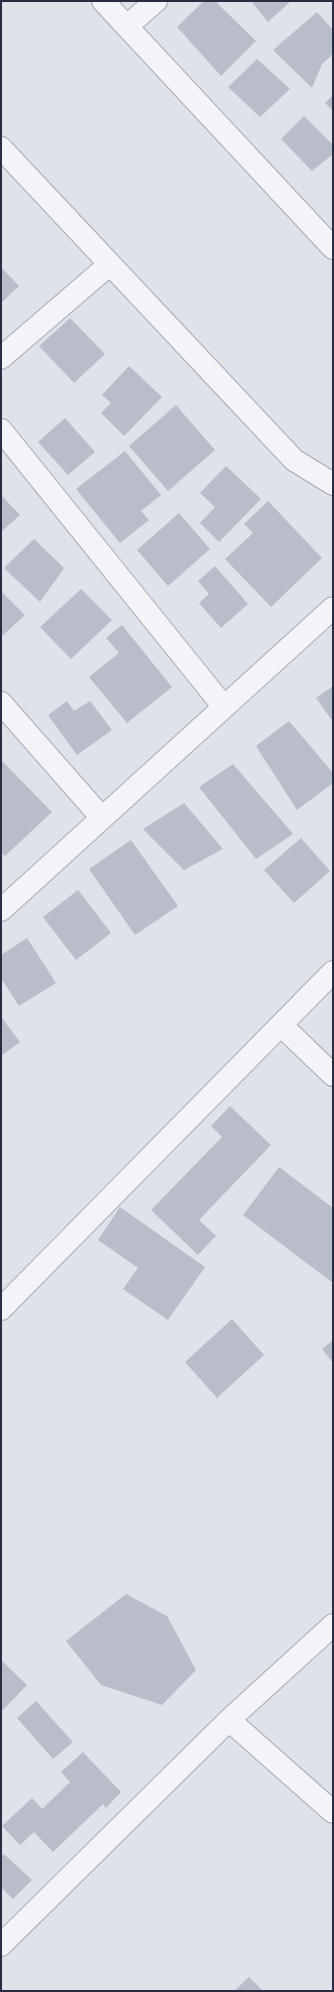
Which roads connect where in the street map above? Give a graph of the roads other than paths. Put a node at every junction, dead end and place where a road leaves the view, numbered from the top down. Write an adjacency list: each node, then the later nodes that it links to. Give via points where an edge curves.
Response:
1 (103, 1): 3 (street)
2 (156, 1): 3 (street)
3 (127, 26): 5 (street)
4 (4, 156): 6 (street)
5 (333, 248)
6 (110, 264): 7 (street); 9 (street, via 294,460)
7 (1, 358)
8 (1, 430): 12 (street)
9 (333, 484)
10 (333, 608): 12 (street)
11 (1, 703): 13 (street)
12 (224, 707): 13 (street)
13 (102, 818): 14 (street)
14 (1, 910)
15 (333, 972): 16 (street)
16 (281, 1025): 17 (street); 18 (street)
17 (333, 1074)
18 (1, 1308)
19 (333, 1625): 20 (street)
20 (229, 1720): 21 (street); 22 (street)
21 (333, 1812)
22 (1, 1945)

